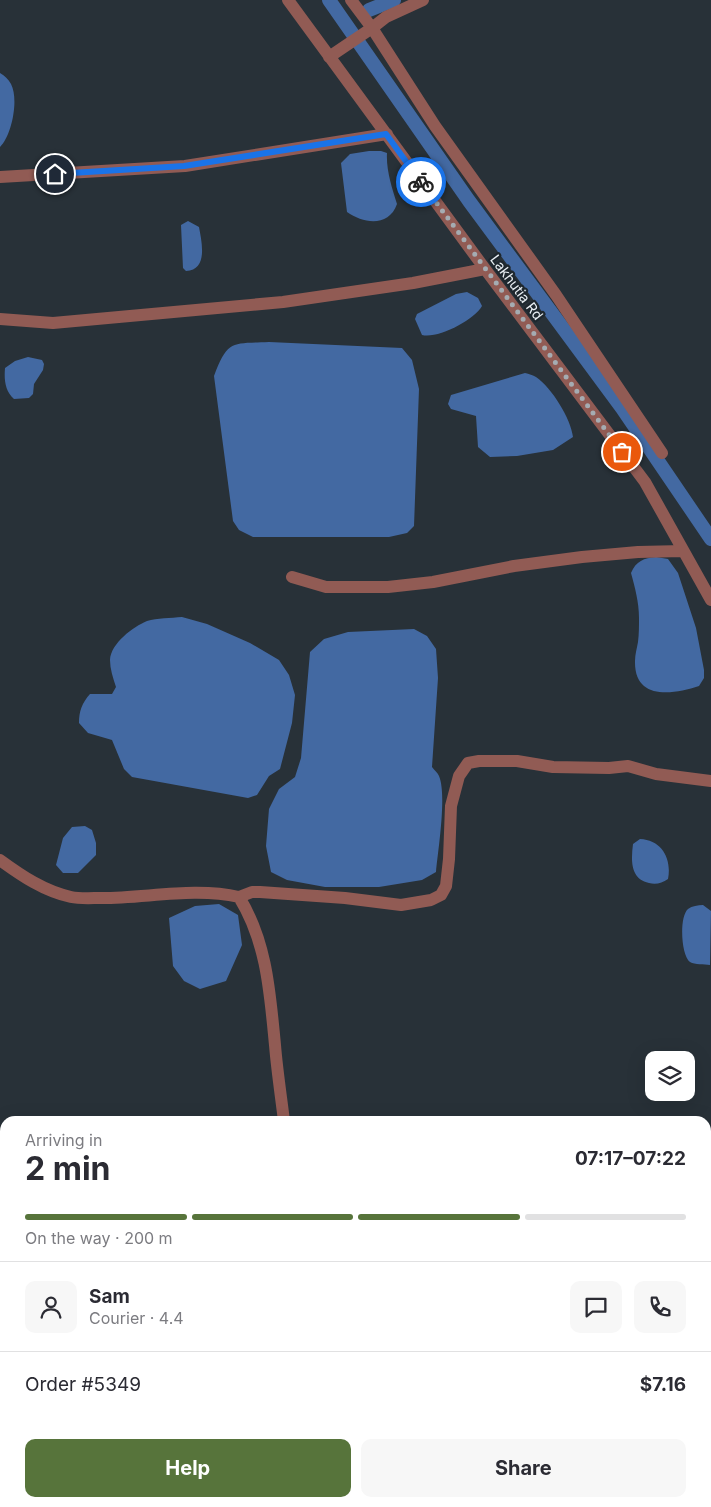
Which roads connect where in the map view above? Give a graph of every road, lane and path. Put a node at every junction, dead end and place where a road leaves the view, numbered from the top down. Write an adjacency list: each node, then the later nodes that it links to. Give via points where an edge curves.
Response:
1 (288, 0): 5 (street, Lakhutia Rd)
2 (351, 0): 4 (street)
3 (423, 0): 4 (street, via 386,17)
4 (372, 28): 5 (street); 10 (street, via 435,126 556,295)
5 (329, 58): 6 (street, Lakhutia Rd)
6 (386, 134): 7 (street, via 184,166); 8 (street, Lakhutia Rd)
7 (0, 177)
8 (485, 269): 9 (street, via 283,302 53,323); 11 (street, Lakhutia Rd, via 645,482)
9 (0, 319)
10 (662, 453)
11 (683, 551): 12 (street, via 582,557 388,587 326,587); 13 (street, Lakhutia Rd)
12 (292, 577)
13 (711, 600)
14 (711, 781): 16 (street, via 656,774 628,766 553,767 517,761 468,763 459,776 452,806 446,886 441,895 401,904 260,892)
15 (0, 860): 16 (street, via 42,887 72,898 196,894)
16 (239, 897): 17 (street, via 251,915 265,959)
17 (283, 1116)

